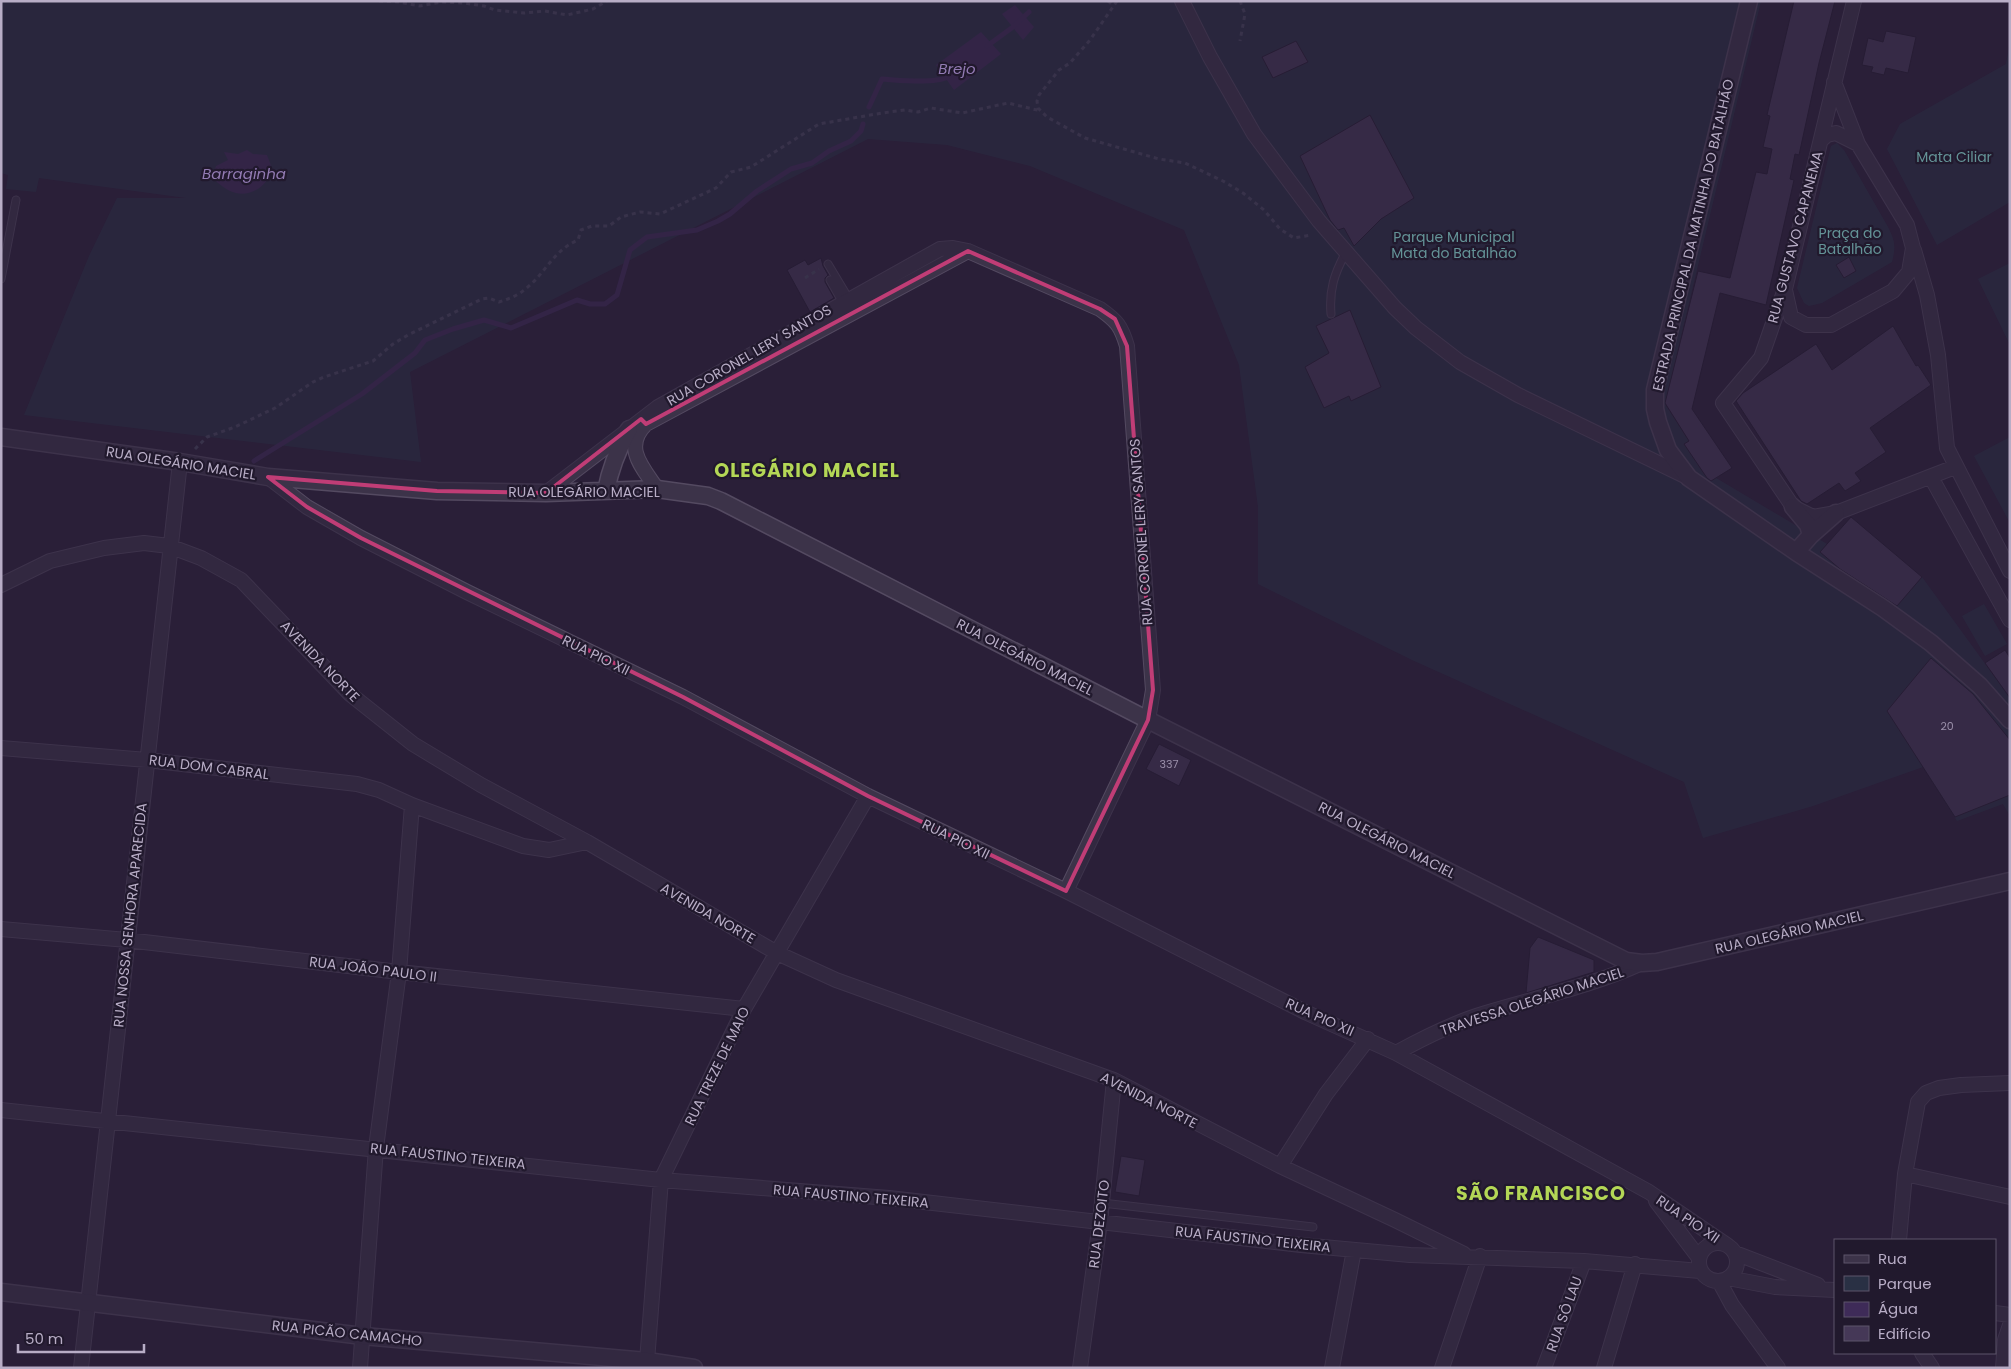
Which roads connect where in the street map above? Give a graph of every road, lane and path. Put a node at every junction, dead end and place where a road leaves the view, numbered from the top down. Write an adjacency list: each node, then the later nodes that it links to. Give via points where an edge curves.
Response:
1 (379, 1): 9 (path, via 420,6)
2 (607, 1): 9 (path, via 593,9 567,15)
3 (1108, 1): 10 (path)
4 (1117, 1): 10 (path)
5 (1182, 1): 17 (street, via 1254,134)
6 (1240, 1): 11 (path, via 1245,14)
7 (1748, 1): 33 (street, ESTRADA PRINCIPAL DA MATINHA DO BATALHÃO, via 1655,390 1655,409 1668,450)
8 (1854, 1): 12 (street, RUA GUSTAVO CAPANEMA)
9 (441, 2)
10 (1114, 6): 13 (path, via 1090,40 1039,95 1037,101)
11 (1240, 41)
12 (1834, 82): 14 (street, RUA GUSTAVO CAPANEMA); 15 (street)
13 (1041, 111): 17 (path, via 1085,138 1185,163 1223,181 1244,193 1280,229 1294,238); 29 (path, via 1008,103 962,113 931,108 818,124 751,166 731,172 716,188 660,214 640,212 621,217 609,226 582,230 578,240 550,261 526,290 500,302 482,299 408,335 373,361 313,382 275,408 207,437)
14 (1820, 140): 15 (street, via 1836,133); 24 (street, RUA GUSTAVO CAPANEMA)
15 (1858, 144): 18 (street, via 1907,225)
16 (16, 200): 22 (lane)
17 (1328, 231): 20 (street)
18 (1913, 248): 24 (street, via 1909,272 1893,291 1830,326 1806,325 1791,317); 30 (street, via 1927,295 1938,355 1947,448)
19 (968, 251): 25 (street, RUA CORONEL LERY SANTOS, via 940,249); 27 (street, RUA CORONEL LERY SANTOS); 45 (street, RUA CORONEL LERY SANTOS, via 1100,309 1115,319 1122,330 1127,346 1153,690)
20 (1346, 252): 26 (lane, via 1330,289); 33 (street, via 1395,308 1460,362 1518,395)
21 (828, 264): 25 (lane)
22 (1, 279)
23 (830, 280): 25 (lane)
24 (1785, 289): 37 (street, RUA GUSTAVO CAPANEMA, via 1761,358 1723,403)
25 (846, 301): 27 (street, RUA CORONEL LERY SANTOS, via 690,388)
26 (1331, 314)
27 (639, 425): 34 (street, via 636,455); 35 (street, via 615,458); 36 (street, RUA CORONEL LERY SANTOS)
28 (1, 437): 29 (street, RUA OLEGÁRIO MACIEL)
29 (180, 462): 31 (street, RUA OLEGÁRIO MACIEL); 40 (street, RUA NOSSA SENHORA APARECIDA)
30 (1955, 467): 32 (street); 42 (street)
31 (268, 477): 36 (street, RUA OLEGÁRIO MACIEL, via 436,491); 49 (street, RUA PIO XII, via 307,507 361,538 683,697)
32 (1931, 477): 38 (street); 44 (street)
33 (1689, 478): 41 (street, ESTRADA PRINCIPAL DA MATINHA DO BATALHÃO)
34 (657, 490): 35 (street, RUA OLEGÁRIO MACIEL); 45 (street, RUA OLEGÁRIO MACIEL, via 708,496 721,501)
35 (606, 491): 36 (street, RUA OLEGÁRIO MACIEL)
36 (546, 493)
37 (1793, 507): 38 (street, via 1813,517); 39 (street, via 1808,524)
38 (1836, 513): 39 (street)
39 (1811, 535): 41 (street)
40 (169, 546): 43 (street, AVENIDA NORTE, via 144,543 104,548 50,561); 48 (street, RUA NOSSA SENHORA APARECIDA); 51 (street, AVENIDA NORTE, via 201,558 241,580 350,694 413,744)
41 (1796, 552): 46 (street, ESTRADA PRINCIPAL DA MATINHA DO BATALHÃO, via 1931,643 1980,686)
42 (2010, 571)
43 (1, 585)
44 (2010, 620)
45 (1148, 720): 53 (street, RUA CORONEL LERY SANTOS); 57 (street, RUA OLEGÁRIO MACIEL, via 1626,961)
46 (2010, 720)
47 (1, 748): 48 (street, RUA DOM CABRAL)
48 (147, 760): 50 (street, RUA DOM CABRAL, via 357,784); 55 (street, RUA NOSSA SENHORA APARECIDA)
49 (868, 796): 53 (street, RUA PIO XII); 56 (street, RUA TREZE DE MAIO)
50 (412, 805): 51 (street, RUA DOM CABRAL, via 523,846 549,850); 58 (street)
51 (587, 842): 56 (street, AVENIDA NORTE)
52 (2010, 881): 57 (street, RUA OLEGÁRIO MACIEL)
53 (1066, 891): 60 (street, RUA PIO XII, via 1305,1012)
54 (1, 930): 55 (street, RUA JOÃO PAULO II)
55 (127, 940): 58 (street, RUA JOÃO PAULO II); 65 (street, RUA NOSSA SENHORA APARECIDA)
56 (777, 953): 59 (street, RUA TREZE DE MAIO); 62 (street, AVENIDA NORTE, via 836,980)
57 (1642, 963): 61 (street, TRAVESSA OLEGÁRIO MACIEL, via 1596,982 1485,1013)
58 (399, 972): 59 (street, RUA JOÃO PAULO II); 66 (street)
59 (744, 1009): 69 (street, RUA TREZE DE MAIO)
60 (1368, 1039): 61 (street, RUA PIO XII); 67 (street, via 1326,1094)
61 (1396, 1052): 70 (street, RUA PIO XII)
62 (1114, 1080): 67 (street, AVENIDA NORTE); 72 (street, RUA DEZOITO)
63 (2010, 1083): 68 (street, via 1961,1085 1926,1093 1918,1102)
64 (1, 1110): 65 (street, RUA FAUSTINO TEIXEIRA)
65 (107, 1120): 66 (street, RUA FAUSTINO TEIXEIRA); 85 (street, RUA NOSSA SENHORA APARECIDA)
66 (376, 1148): 69 (street, RUA FAUSTINO TEIXEIRA); 89 (street)
67 (1280, 1166): 78 (street, AVENIDA NORTE)
68 (1905, 1174): 71 (street); 75 (street)
69 (661, 1180): 73 (street, RUA FAUSTINO TEIXEIRA, via 889,1198); 91 (street, RUA TREZE DE MAIO)
70 (1649, 1192): 76 (street, RUA PIO XII); 81 (street, RUA PIO XII)
71 (2010, 1197)
72 (1102, 1203): 73 (street, RUA DEZOITO); 74 (lane)
73 (1100, 1222): 77 (street, RUA FAUSTINO TEIXEIRA); 95 (street, RUA DEZOITO)
74 (1312, 1226)
75 (1899, 1239)
76 (1731, 1249): 81 (street, via 1718,1242 1712,1243 1701,1252); 82 (street, via 1736,1269); 83 (street)
77 (1354, 1250): 78 (street, RUA FAUSTINO TEIXEIRA); 96 (street)
78 (1473, 1256): 79 (street, RUA FAUSTINO TEIXEIRA); 97 (street)
79 (1584, 1261): 80 (street, RUA FAUSTINO TEIXEIRA); 98 (street, RUA SÔ LAU)
80 (1635, 1264): 81 (street, RUA FAUSTINO TEIXEIRA); 99 (street)
81 (1700, 1264): 82 (street, via 1710,1280)
82 (1724, 1280): 83 (street); 100 (street, via 1732,1305)
83 (1834, 1290)
84 (1, 1292): 85 (street, RUA PICÃO CAMACHO)
85 (87, 1302): 89 (street, RUA PICÃO CAMACHO); 92 (street, RUA NOSSA SENHORA APARECIDA)
86 (1996, 1313): 87 (street)
87 (2010, 1315)
88 (2010, 1326): 102 (street, via 2005,1340)
89 (363, 1336): 91 (street, RUA PICÃO CAMACHO); 93 (street)
90 (1923, 1354): 101 (street)
91 (648, 1362): 94 (street, RUA PICÃO CAMACHO)
92 (81, 1368)
93 (360, 1368)
94 (694, 1368)
95 (1080, 1368)
96 (1332, 1368)
97 (1442, 1368)
98 (1544, 1368)
99 (1604, 1368)
100 (1778, 1368)
101 (1932, 1368)
102 (2003, 1368)

